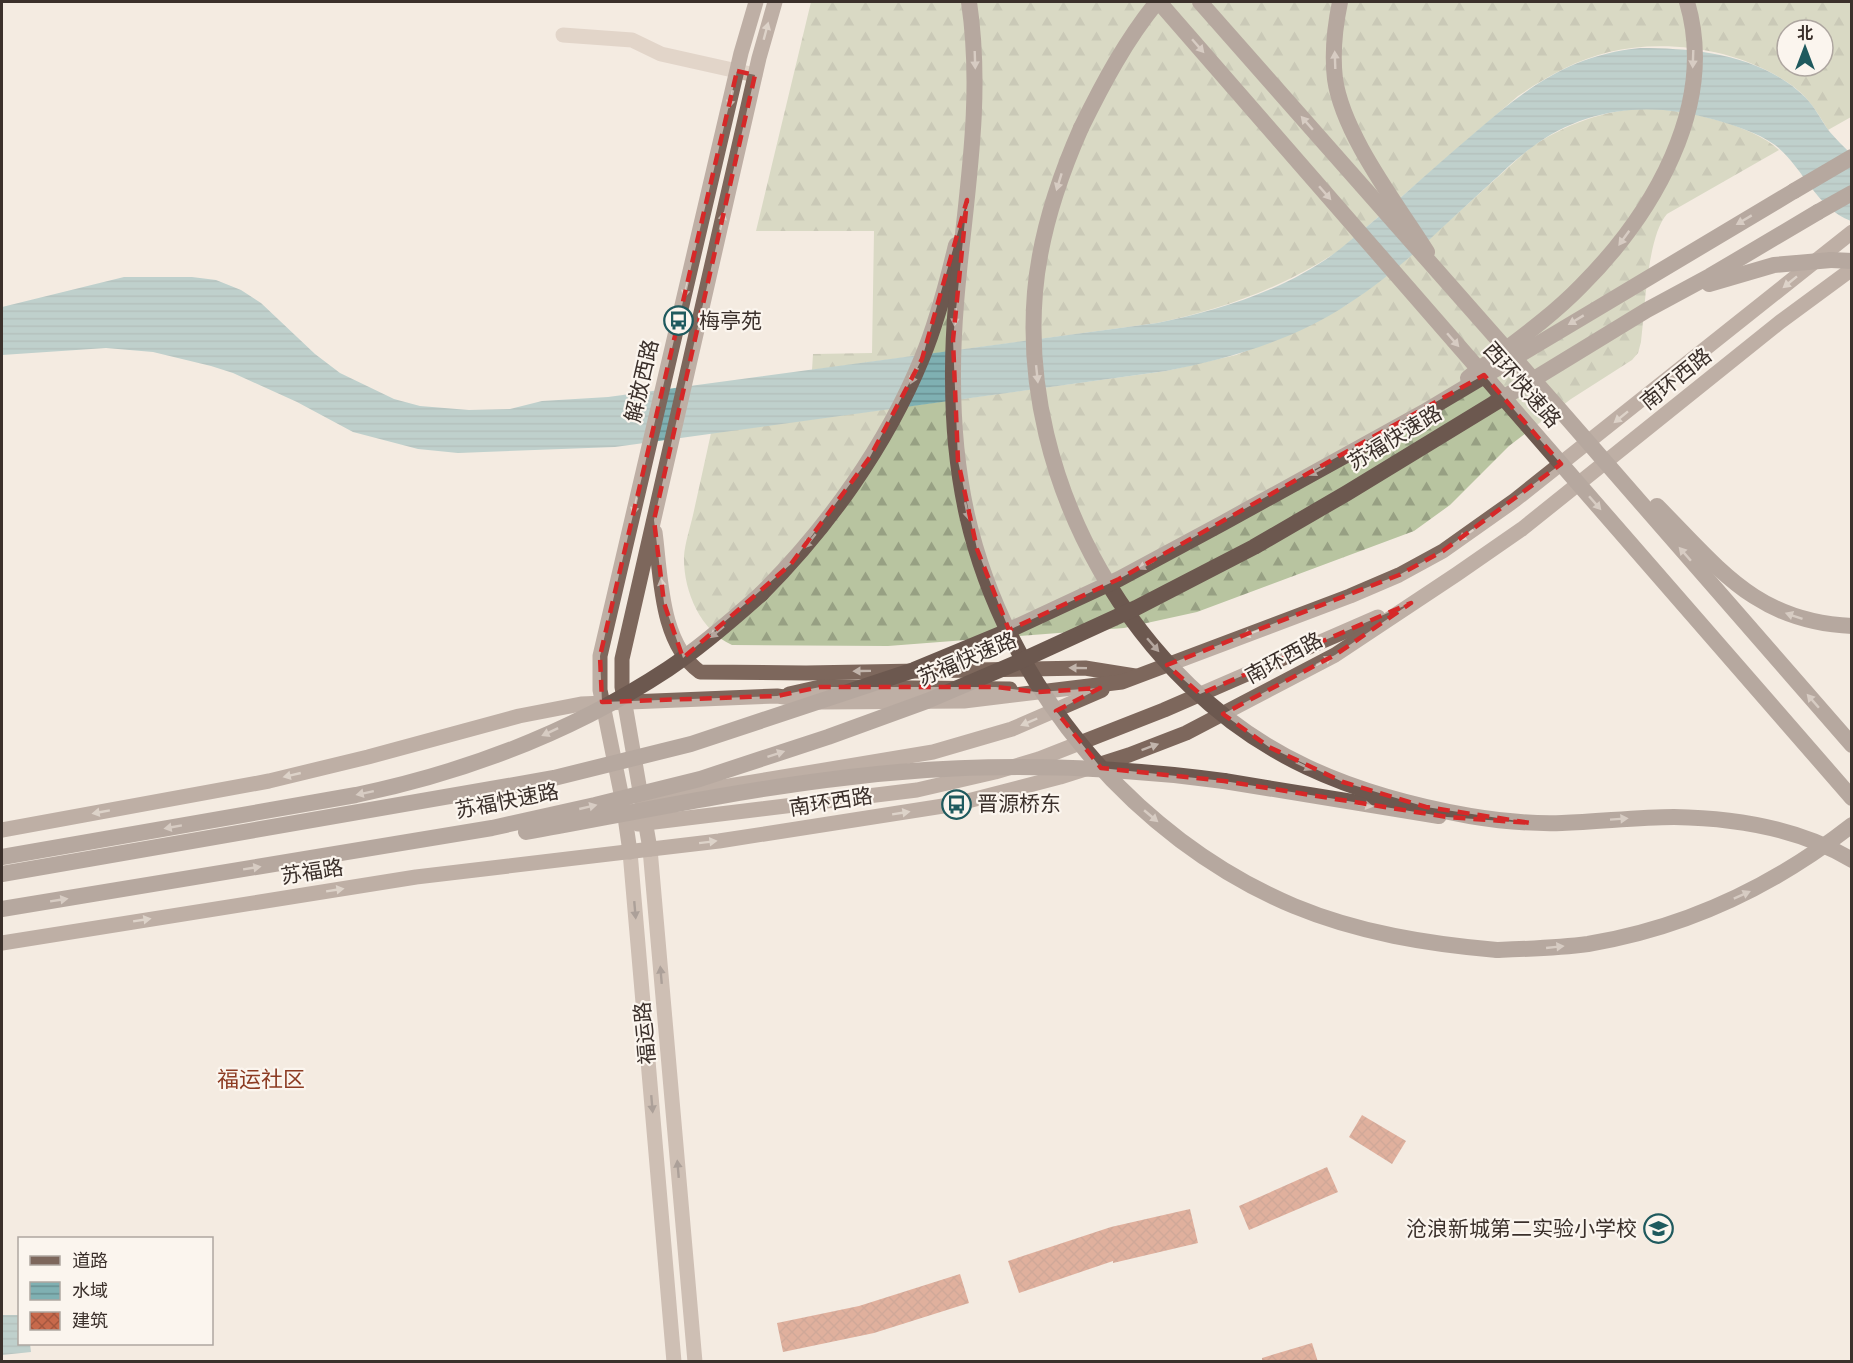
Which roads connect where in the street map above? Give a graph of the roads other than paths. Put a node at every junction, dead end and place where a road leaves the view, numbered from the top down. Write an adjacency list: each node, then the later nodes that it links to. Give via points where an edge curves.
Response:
1 (756, 2): 9 (main road, 解放西路)
2 (775, 2): 10 (main road, 解放西路, one-way to 2)
3 (969, 2): 13 (highway, one-way to 13, bridge, via 975,53 975,132)
4 (1158, 2): 28 (highway, 西环快速路, one-way to 28, bridge); 32 (highway, one-way to 32, bridge, via 1124,48 1081,128 1063,170 1040,251 1035,312 1040,399 1061,485 1074,518 1091,555 1134,623 1212,706 1260,740 1305,767 1390,798 1474,817)
5 (1200, 2): 17 (highway, 西环快速路, one-way to 5, bridge)
6 (1340, 2): 17 (highway, one-way to 6, bridge, via 1348,120 1335,79)
7 (1687, 2): 20 (highway, one-way to 20, bridge, via 1694,51 1690,103 1670,165 1636,222 1617,248 1546,318)
8 (563, 35): 9 (street, via 632,40 661,54)
9 (737, 71): 10 (street); 25 (main road, 解放西路, one-way to 25, via 600,656)
10 (755, 75): 21 (main road, 解放西路, one-way to 10)
11 (1851, 157): 20 (highway, 苏福快速路, one-way to 20, bridge)
12 (1851, 193): 18 (highway, 苏福快速路, bridge)
13 (967, 200): 34 (highway, one-way to 34, bridge, via 954,329 953,401 962,489 992,593 1047,700 1085,750 1151,816 1196,852 1295,907 1405,939 1497,950 1585,944 1669,925 1752,890 1798,864); 39 (highway, one-way to 39, bridge, via 926,348 870,458 791,564 734,618 669,668 592,713 544,735 462,768 403,785)
14 (1851, 232): 24 (main road, 南环西路, one-way to 24, via 1515,501 1443,551 1350,596)
15 (1851, 261): 18 (highway, bridge, via 1774,265 1712,283)
16 (1851, 269): 22 (main road, 南环西路, via 1522,529)
17 (1444, 278): 19 (highway, 西环快速路, bridge)
18 (1647, 310): 38 (highway, 苏福快速路, one-way to 18, bridge, via 492,828 689,782 927,701 1136,608 1254,547)
19 (1560, 410): 23 (highway, one-way to 19, bridge, via 1797,618 1748,594); 27 (highway, 西环快速路, one-way to 19, bridge)
20 (1424, 412): 41 (highway, 苏福快速路, one-way to 41, bridge, via 1119,579 1001,634 914,670 692,744 554,778)
21 (654, 520): 24 (main road, one-way to 21, via 1085,668 700,672 690,664 670,627); 26 (main road, 解放西路, via 622,659)
22 (1411, 603): 31 (main road, via 1164,710 995,772 917,790); 36 (main road, 南环西路, one-way to 22, via 956,804 1129,755 1186,733 1335,655)
23 (1851, 626)
24 (1129, 679): 26 (main road, 南环西路, via 1070,690 964,701 821,702 777,696); 29 (main road, one-way to 29, via 1012,729 933,752)
25 (602, 702): 26 (main road, 南环西路); 30 (main road, 福运路); 35 (main road, one-way to 35, via 519,716 257,783)
26 (624, 702): 29 (main road, 福运路)
27 (1851, 745)
28 (1851, 798)
29 (643, 800): 30 (main road); 31 (main road, 福运路)
30 (623, 803): 33 (main road, 福运路)
31 (646, 823): 33 (main road); 36 (main road, 福运路)
32 (1531, 823): 38 (highway, one-way to 32, bridge, via 486,839 826,780 1008,766 1162,773 1408,812); 40 (highway, one-way to 40, bridge, via 1673,817 1727,820 1786,833)
33 (626, 825): 37 (main road, 福运路)
34 (1851, 825)
35 (2, 830)
36 (650, 849): 37 (main road, 南环西路); 45 (main road, 福运路, one-way to 36)
37 (630, 852): 43 (main road, 苏福路, one-way to 37, via 416,877); 44 (main road, 福运路, one-way to 44)
38 (334, 854): 42 (highway, 苏福快速路, one-way to 38, bridge)
39 (2, 857)
40 (1851, 860)
41 (2, 874)
42 (2, 909)
43 (2, 943)
44 (674, 1362)
45 (695, 1362)

